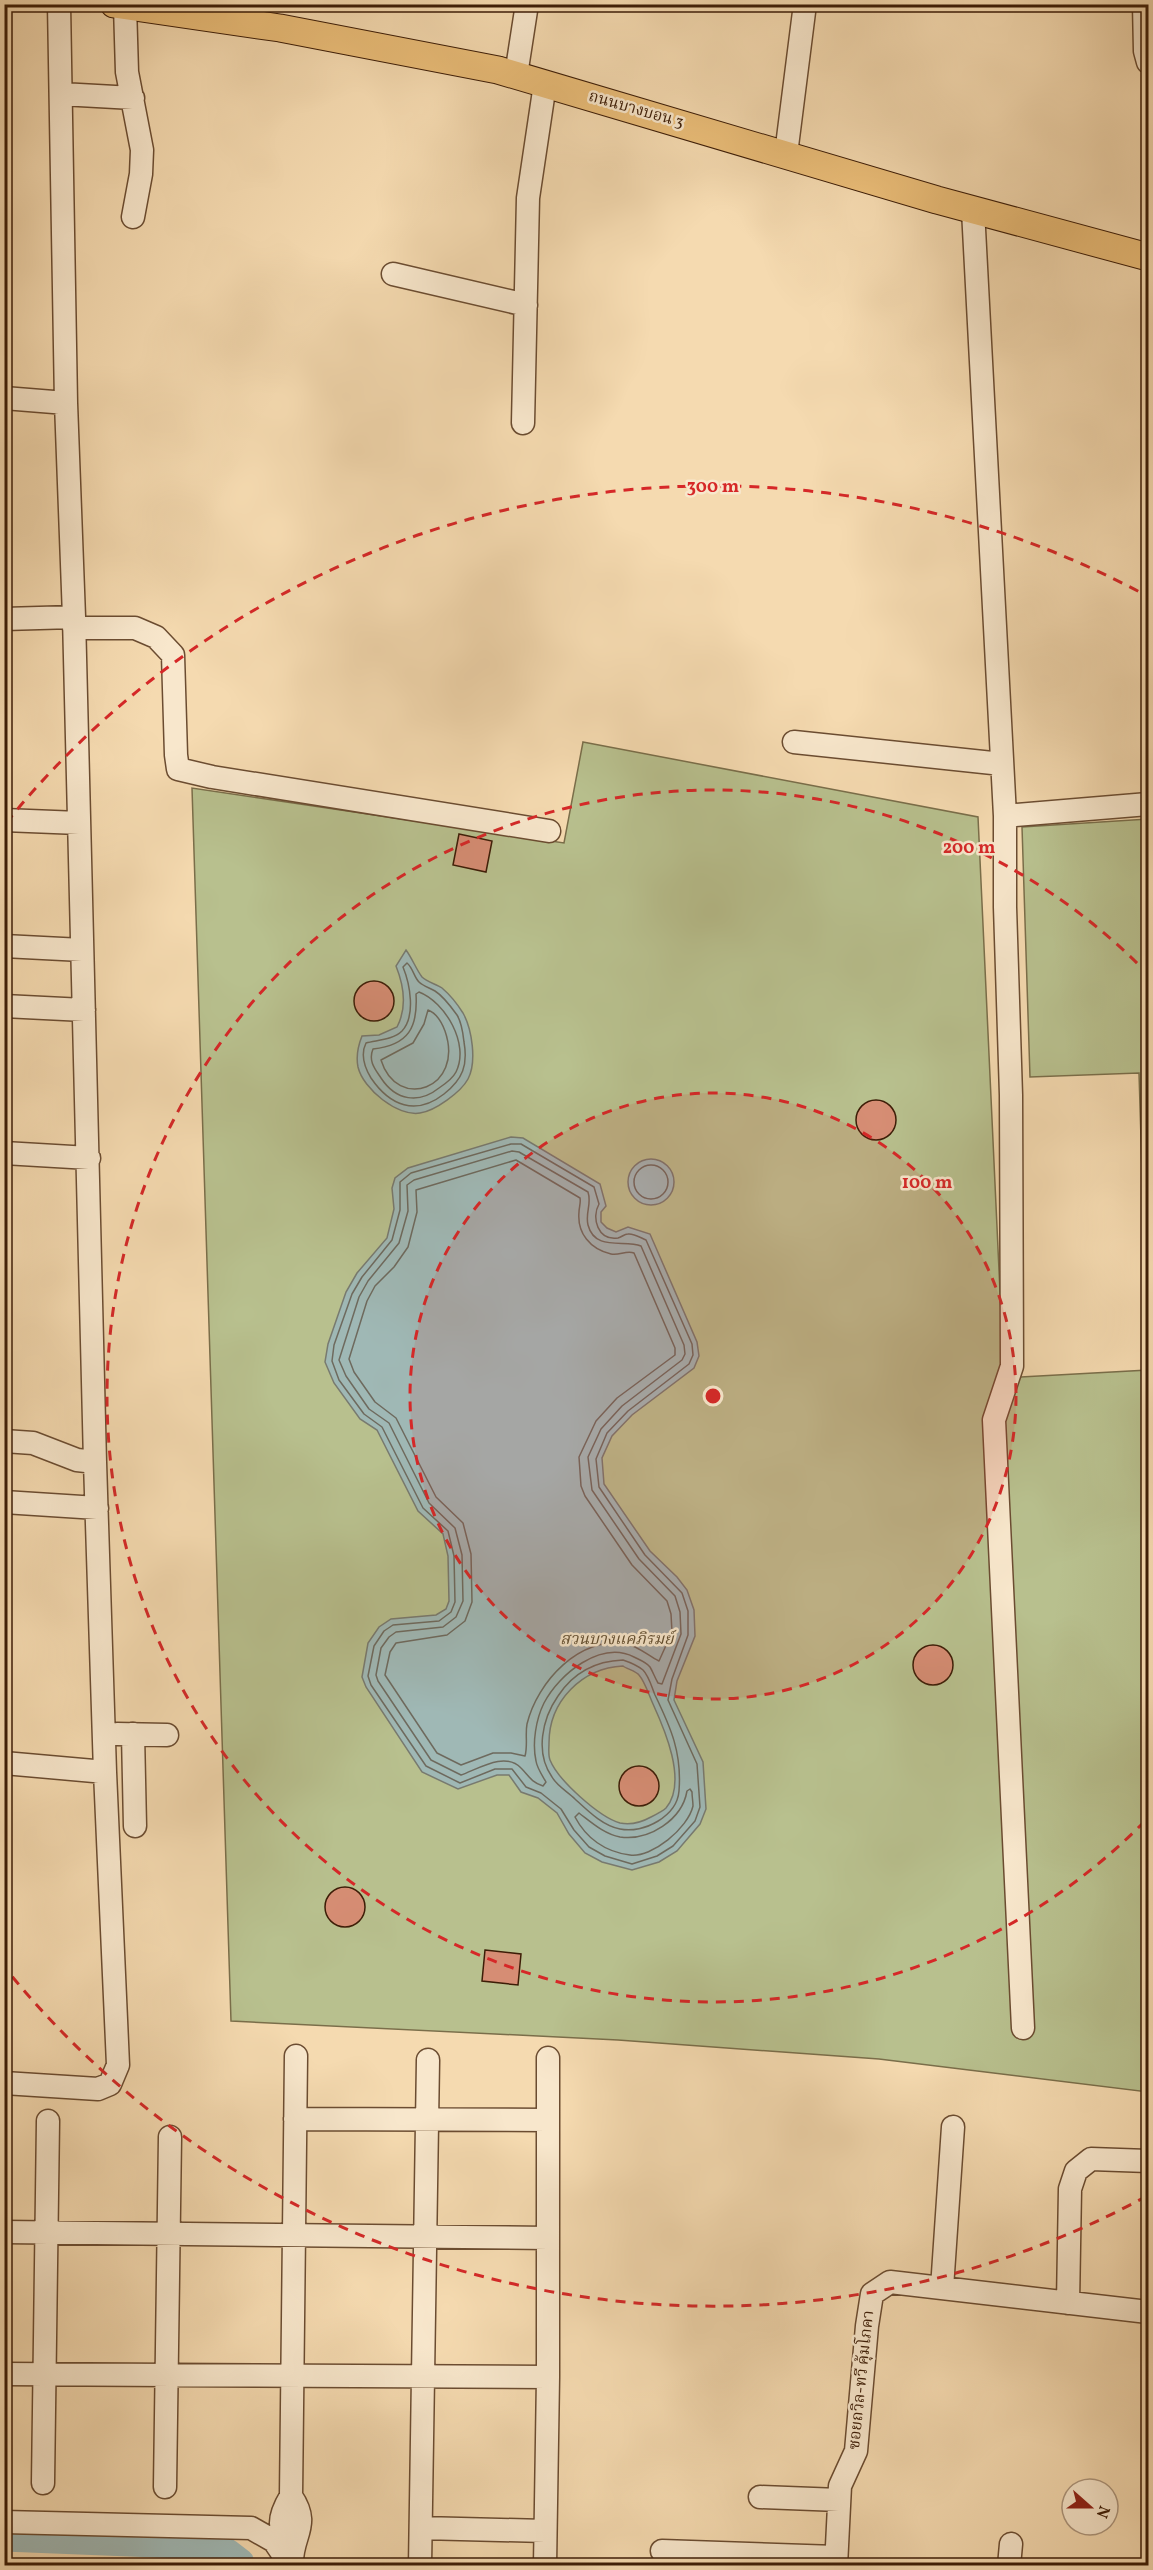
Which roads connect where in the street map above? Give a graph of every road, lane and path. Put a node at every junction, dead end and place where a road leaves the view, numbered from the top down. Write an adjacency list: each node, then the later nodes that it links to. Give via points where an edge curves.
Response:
1 (59, 4): 10 (street)
2 (527, 4): 8 (street)
3 (806, 4): 12 (street)
4 (1144, 4): 7 (street, via 1145,51)
5 (119, 5): 6 (main road, ถนนบางบอน 3); 11 (street)
6 (186, 10): 8 (main road, ถนนบางบอน 3)
7 (1149, 62)
8 (516, 75): 9 (main road, ถนนบางบอน 3)
9 (545, 84): 12 (main road, ถนนบางบอน 3); 17 (street, via 528,198)
10 (61, 94): 11 (street); 19 (street)
11 (133, 98): 14 (street, via 142,150)
12 (786, 154): 13 (main road, ถนนบางบอน 3)
13 (973, 210): 15 (main road, ถนนบางบอน 3); 24 (street)
14 (133, 218)
15 (1149, 257)
16 (393, 274): 17 (street)
17 (526, 305): 20 (street)
18 (4, 398): 19 (street)
19 (66, 403): 22 (street)
20 (523, 423)
21 (4, 619): 22 (street)
22 (74, 622): 28 (street); 29 (street, via 135,628 156,638 173,655 178,769)
23 (794, 742): 24 (street)
24 (1002, 764): 26 (street)
25 (1149, 804): 26 (street)
26 (1005, 816): 46 (street, via 1012,1366 994,1420)
27 (4, 820): 28 (street)
28 (79, 823): 31 (street)
29 (549, 831)
30 (4, 946): 31 (street)
31 (82, 950): 33 (street)
32 (4, 1006): 33 (street)
33 (84, 1010): 35 (street)
34 (4, 1153): 35 (street)
35 (89, 1158): 37 (street)
36 (4, 1441): 37 (street, via 33,1443 76,1460)
37 (95, 1462): 39 (street)
38 (4, 1502): 39 (street)
39 (97, 1508): 40 (street)
40 (104, 1733): 41 (street); 44 (street)
41 (132, 1734): 42 (street); 45 (street)
42 (167, 1735)
43 (4, 1763): 44 (street)
44 (105, 1772): 50 (street, via 118,2065 115,2075 110,2084 98,2089)
45 (135, 1826)
46 (1023, 2028)
47 (296, 2056): 51 (street)
48 (548, 2058): 53 (street)
49 (428, 2060): 52 (street)
50 (4, 2083)
51 (295, 2119): 52 (street); 61 (street)
52 (427, 2119): 53 (street); 62 (street)
53 (548, 2120): 63 (street)
54 (48, 2121): 59 (street)
55 (952, 2127): 64 (street)
56 (170, 2137): 60 (street)
57 (1149, 2161): 65 (street, via 1091,2159 1076,2171 1070,2189)
58 (4, 2232): 59 (street)
59 (46, 2233): 60 (street); 68 (street)
60 (169, 2234): 61 (street); 69 (street)
61 (293, 2235): 62 (street); 70 (street)
62 (426, 2237): 63 (street); 71 (street)
63 (548, 2238): 72 (street)
64 (942, 2288): 65 (street, ซอยถวิล-ทวี คุ้มโภคา); 76 (street, ซอยถวิล-ทวี คุ้มโภคา, via 890,2282 872,2294 856,2451 840,2486)
65 (1068, 2303): 66 (street, ซอยถวิล-ทวี คุ้มโภคา)
66 (1149, 2312)
67 (4, 2374): 68 (street)
68 (44, 2374): 69 (street); 73 (street)
69 (166, 2375): 70 (street); 74 (street)
70 (291, 2376): 71 (street); 81 (street, via 291,2496 300,2509 300,2533)
71 (423, 2377): 72 (street); 78 (street)
72 (548, 2377): 79 (street)
73 (43, 2483)
74 (165, 2487)
75 (760, 2497): 76 (street)
76 (839, 2500): 82 (street, ซอยถวิล-ทวี คุ้มโภคา)
77 (4, 2522): 81 (street, via 252,2528 274,2541)
78 (421, 2528): 79 (street); 83 (street)
79 (545, 2531): 84 (street)
80 (662, 2551): 82 (street)
81 (292, 2560)
82 (836, 2561)
83 (420, 2565)
84 (545, 2565)

